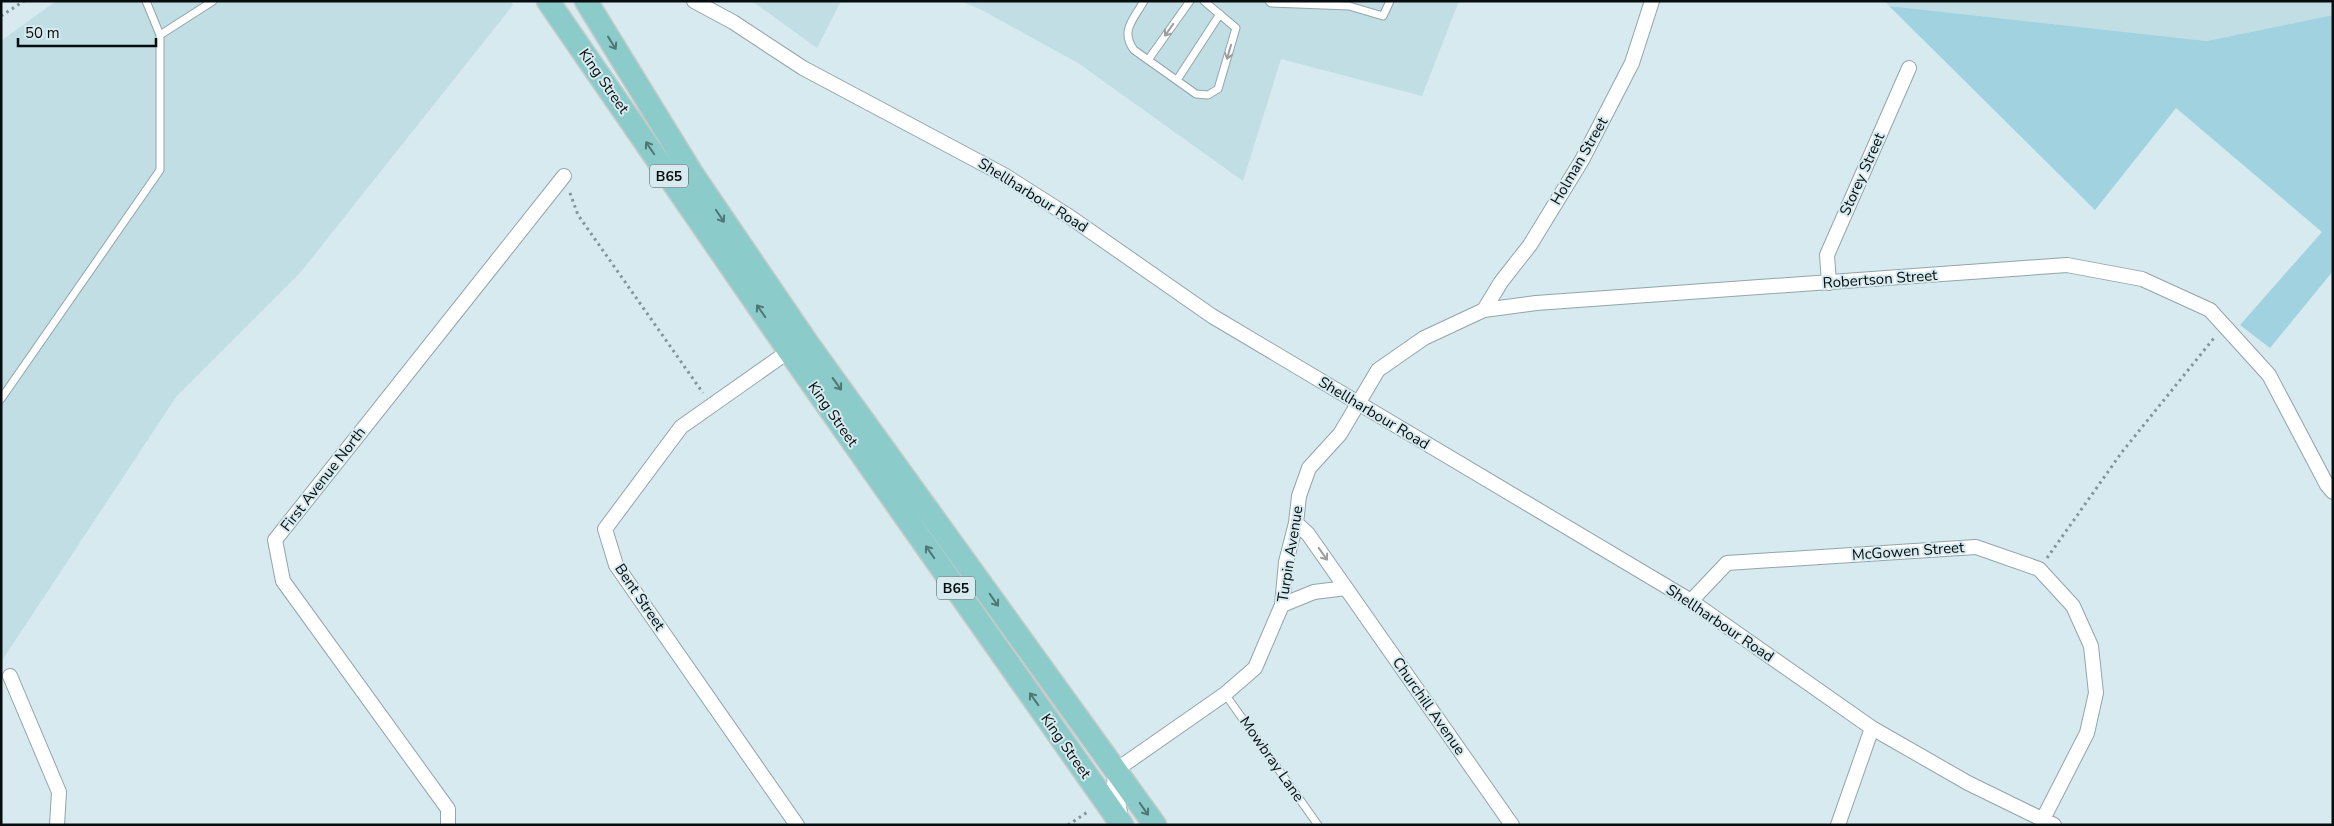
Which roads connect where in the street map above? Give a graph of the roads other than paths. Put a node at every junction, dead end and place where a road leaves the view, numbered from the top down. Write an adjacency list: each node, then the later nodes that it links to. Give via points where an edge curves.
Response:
1 (146, 1): 13 (lane)
2 (213, 1): 13 (lane)
3 (548, 1): 20 (main road, King Street / B65, one-way to 3)
4 (586, 1): 31 (main road, King Street / B65, one-way to 31, via 693,175 808,344)
5 (1144, 1): 14 (lane, via 1126,32 1127,41 1134,50)
6 (1190, 1): 14 (lane, one-way to 14)
7 (1204, 1): 12 (lane)
8 (1269, 1): 9 (lane, via 1271,4 1349,6 1383,16)
9 (1390, 1)
10 (1652, 1): 19 (street, Holman Street, via 1632,63 1582,160 1530,245)
11 (696, 2): 22 (street, Shellharbour Road, via 733,22 796,65 1004,175 1212,316)
12 (1220, 14): 16 (lane); 16 (lane, one-way to 16, via 1236,28 1218,89 1208,95 1196,94)
13 (160, 35): 21 (lane, via 160,170)
14 (1148, 60): 16 (lane)
15 (1909, 68): 18 (street, Storey Street, via 1827,255)
16 (1177, 80)
17 (564, 176): 34 (street, First Avenue North, via 275,540 283,581 448,809)
18 (1829, 283): 19 (street, Robertson Street, via 1536,303); 23 (street, Robertson Street, via 2067,265 2142,279 2210,310 2269,375)
19 (1484, 310): 22 (street, Robertson Street, via 1424,338 1378,370)
20 (789, 351): 35 (street, Bent Street, via 681,427 605,529 616,565); 36 (main road, King Street / B65, one-way to 20)
21 (1, 399)
22 (1357, 404): 24 (street, Turpin Avenue, via 1340,434 1309,468 1299,496); 26 (street, Shellharbour Road)
23 (2333, 492)
24 (1296, 523): 25 (street, Churchill Avenue, one-way to 25, via 1308,534); 27 (street, Turpin Avenue, via 1286,562)
25 (1346, 588): 27 (street, via 1314,592); 39 (street, Churchill Avenue)
26 (1691, 601): 30 (street, Shellharbour Road); 32 (street, McGowen Street, via 1727,563 1976,546 2039,569 2072,606 2091,646 2096,693 2087,734)
27 (1282, 605): 29 (street, Turpin Avenue, via 1255,668)
28 (10, 676): 33 (street, via 59,792)
29 (1225, 694): 31 (street, Turpin Avenue); 38 (lane, Mowbray Lane)
30 (1872, 728): 32 (street, Shellharbour Road, via 1968,783); 40 (street)
31 (1116, 770): 36 (street, via 1114,794); 37 (main road, King Street / B65, one-way to 37)
32 (2048, 822)
33 (57, 825)
34 (448, 825)
35 (797, 825)
36 (1123, 825)
37 (1154, 825)
38 (1318, 825)
39 (1512, 825)
40 (1838, 825)

